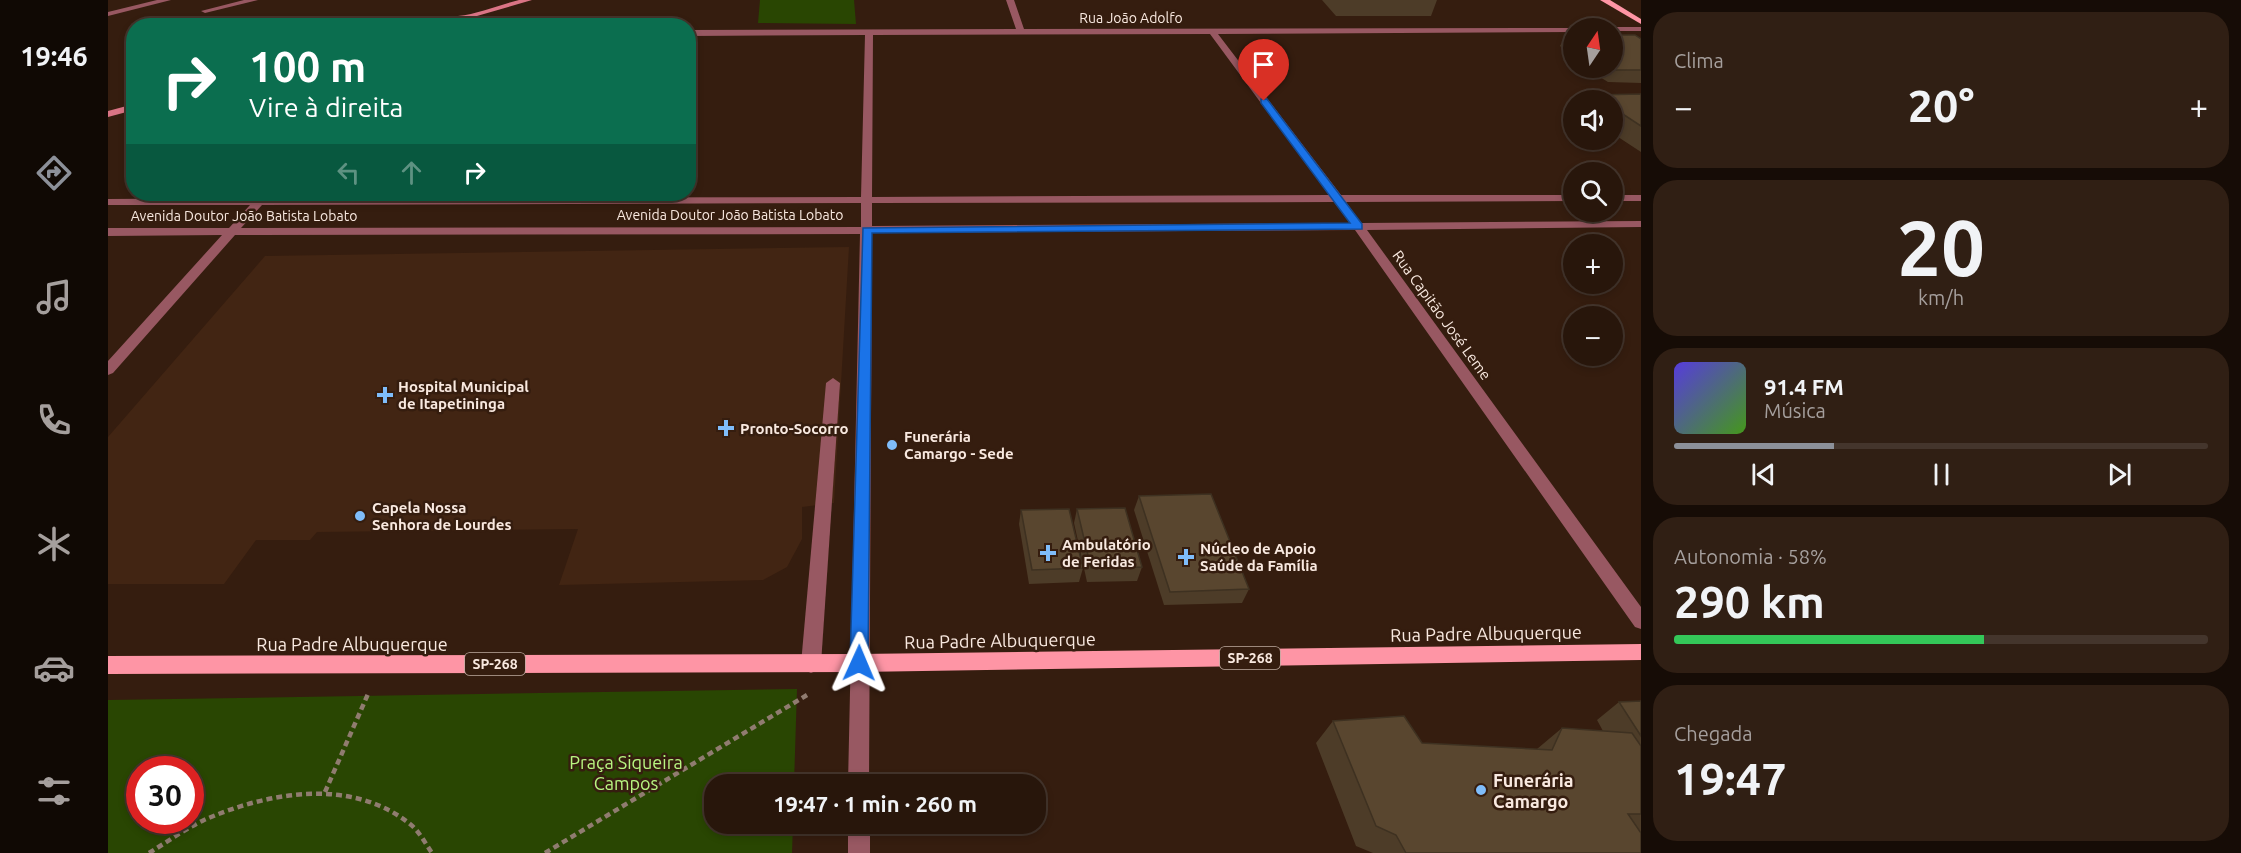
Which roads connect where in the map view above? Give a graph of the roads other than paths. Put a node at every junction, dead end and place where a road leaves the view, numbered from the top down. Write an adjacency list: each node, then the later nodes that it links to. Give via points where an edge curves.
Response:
1 (135, 0): 7 (street)
2 (167, 0): 9 (street)
3 (254, 0): 8 (street)
4 (528, 0): 10 (main road)
5 (1011, 0): 16 (street)
6 (1604, 0): 11 (main road)
7 (108, 6)
8 (205, 11)
9 (108, 14)
10 (471, 18)
11 (1641, 22)
12 (1623, 29): 13 (street)
13 (1641, 29)
14 (1563, 30): 15 (street, Rua João Adolfo)
15 (1212, 31): 16 (street, Rua João Adolfo); 25 (street, Rua Capitão José Leme)
16 (1021, 32): 18 (street, Rua João Adolfo)
17 (696, 33): 18 (street, Rua João Adolfo)
18 (869, 33): 26 (street)
19 (126, 109): 20 (main road)
20 (108, 114)
21 (1563, 198): 25 (street, Avenida Doutor João Batista Lobato)
22 (1623, 198): 23 (street)
23 (1641, 198)
24 (696, 199): 26 (street, Avenida Doutor João Batista Lobato)
25 (1337, 199): 26 (street, Avenida Doutor João Batista Lobato); 31 (street, Rua Capitão José Leme)
26 (868, 200): 32 (street)
27 (147, 201): 29 (street, Avenida Doutor João Batista Lobato)
28 (260, 201): 33 (street)
29 (108, 202)
30 (1641, 224): 31 (street, Avenida Doutor João Batista Lobato)
31 (1358, 226): 32 (street, Avenida Doutor João Batista Lobato); 37 (street, Rua Capitão José Leme)
32 (867, 230): 33 (street, Avenida Doutor João Batista Lobato); 39 (street)
33 (233, 231): 34 (street, Avenida Doutor João Batista Lobato); 35 (street)
34 (108, 232)
35 (108, 370)
36 (833, 383): 40 (street)
37 (1641, 621)
38 (1641, 652): 39 (main road, Rua Padre Albuquerque / SP-268)
39 (859, 663): 40 (main road, Rua Padre Albuquerque); 42 (street)
40 (811, 664): 41 (main road, Rua Padre Albuquerque / SP-268)
41 (108, 665)
42 (859, 774)
43 (859, 834): 44 (street)
44 (859, 853)

